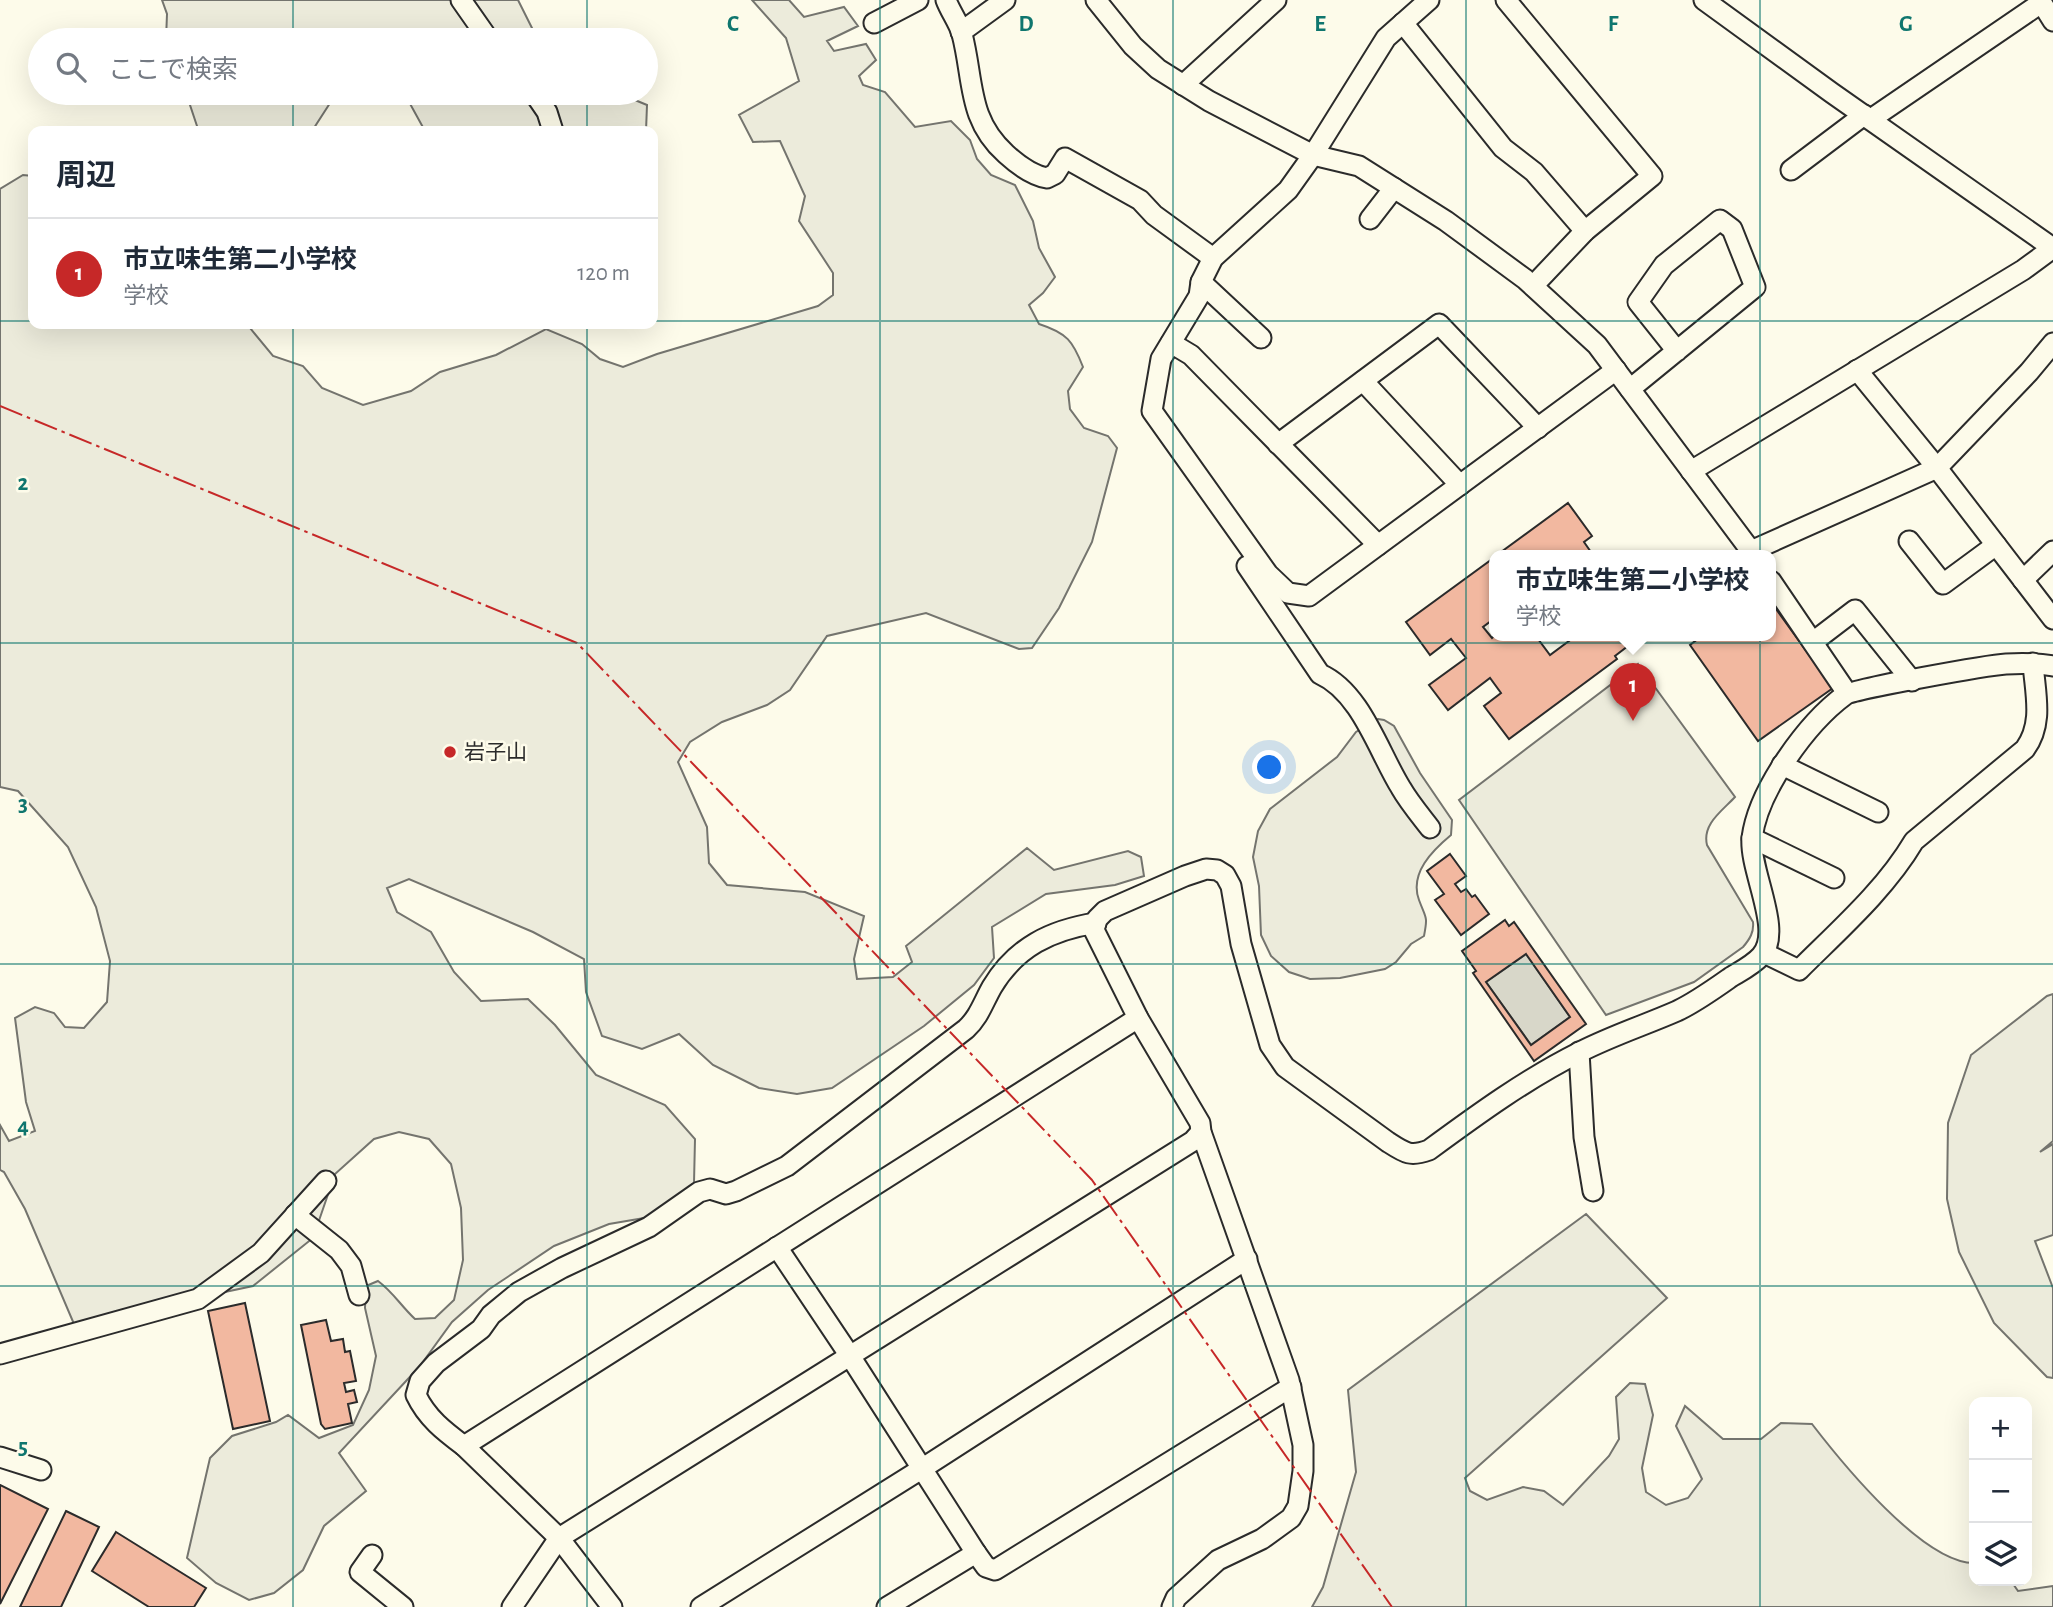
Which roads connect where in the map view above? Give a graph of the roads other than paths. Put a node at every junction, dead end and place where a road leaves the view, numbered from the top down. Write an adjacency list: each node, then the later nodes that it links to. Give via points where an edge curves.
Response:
1 (461, 0): 14 (street)
2 (918, 0): 12 (street)
3 (946, 0): 15 (street)
4 (1005, 0): 15 (street)
5 (1096, 0): 16 (street, via 1133,46)
6 (1276, 0): 16 (street)
7 (1429, 0): 13 (street)
8 (1506, 0): 24 (street, via 1652,176)
9 (1704, 0): 18 (street)
10 (2041, 1): 11 (street); 18 (street)
11 (2053, 21)
12 (874, 23)
13 (1403, 23): 20 (street, via 1386,38); 24 (street, via 1503,148 1534,172)
14 (481, 28)
15 (961, 32): 25 (street, via 974,107 994,143 1017,164 1047,178 1065,158 1139,200)
16 (1183, 85): 20 (street)
17 (542, 105): 19 (street)
18 (1867, 117): 21 (street); 33 (street, via 2053,248)
19 (551, 126)
20 (1313, 155): 22 (street, via 1359,166); 25 (street, via 1288,190)
21 (1791, 170)
22 (1394, 188): 23 (street); 27 (street)
23 (1370, 219)
24 (1585, 231): 27 (street)
25 (1213, 258): 26 (street)
26 (1201, 282): 28 (street); 29 (street, via 1199,296)
27 (1533, 286): 32 (street, via 1597,345)
28 (1261, 338)
29 (1171, 343): 37 (street, via 1191,355); 41 (street, via 1161,359 1152,411)
30 (2053, 344): 38 (street)
31 (1677, 351): 31 (street, via 1755,287 1732,229 1720,219 1664,265 1638,302); 35 (street)
32 (1616, 370): 35 (street); 36 (street)
33 (1857, 370): 38 (street); 39 (street)
34 (1363, 381): 36 (street, via 1439,324); 37 (street); 40 (street)
35 (1630, 389): 39 (street)
36 (1538, 428): 40 (street)
37 (1278, 444): 43 (street)
38 (1937, 467): 44 (street); 46 (street)
39 (1691, 471): 45 (street)
40 (1461, 485): 43 (street)
41 (1243, 539): 43 (street, via 1278,585 1301,596 1309,596); 58 (street, via 1240,552 1245,562 1320,674 1334,680 1358,711 1380,743 1401,789)
42 (1909, 541): 44 (street, via 1943,584)
43 (1378, 545)
44 (1996, 545): 48 (street)
45 (1750, 550)
46 (1758, 550)
47 (2053, 551): 48 (street)
48 (2023, 580): 50 (street)
49 (1776, 588): 51 (street)
50 (2053, 619)
51 (1813, 642): 54 (street, via 1855,610); 55 (street)
52 (2033, 663): 53 (street); 54 (street, via 2002,664); 62 (street, via 2038,726 2025,749 1914,841 1876,891 1799,970)
53 (2053, 666)
54 (1912, 681): 55 (street)
55 (1847, 693): 56 (street)
56 (1782, 765): 57 (street); 59 (street)
57 (1878, 812)
58 (1430, 828)
59 (1752, 838): 60 (street); 62 (street, via 1768,915)
60 (1834, 878)
61 (1096, 923): 63 (street, via 1094,930); 64 (street, via 1105,911 1185,876 1206,869 1225,875 1241,944 1277,1057 1404,1152 1416,1155 1429,1150 1504,1094); 75 (street, via 1075,926 1019,953 1007,964 982,1011 966,1029 787,1166 726,1194 710,1189 699,1192 649,1227 519,1292 491,1315 481,1329 436,1363 420,1381 416,1395 424,1412)
62 (1764, 953): 64 (street, via 1702,997)
63 (1138, 1018): 65 (street); 69 (street)
64 (1579, 1052): 67 (street, via 1584,1137)
65 (1201, 1132): 70 (street); 73 (street)
66 (326, 1181): 68 (street)
67 (1593, 1191)
68 (295, 1215): 71 (street, via 339,1250 351,1266); 72 (street, via 261,1253 198,1299)
69 (777, 1247): 73 (street); 75 (street)
70 (1247, 1259): 74 (street); 77 (street)
71 (359, 1295)
72 (0, 1354)
73 (850, 1356): 77 (street); 79 (street)
74 (1291, 1387): 80 (street, via 995,1570 986,1567); 87 (street, via 1303,1445 1298,1506 1292,1518 1218,1560)
75 (464, 1446): 79 (street)
76 (0, 1457): 78 (street)
77 (922, 1468): 80 (street); 85 (street)
78 (41, 1470)
79 (559, 1538): 83 (street); 84 (street)
80 (976, 1553): 86 (street)
81 (372, 1555): 82 (street, via 360,1572)
82 (403, 1607)
83 (512, 1607)
84 (612, 1607)
85 (701, 1607)
86 (887, 1607)
87 (1172, 1607)

